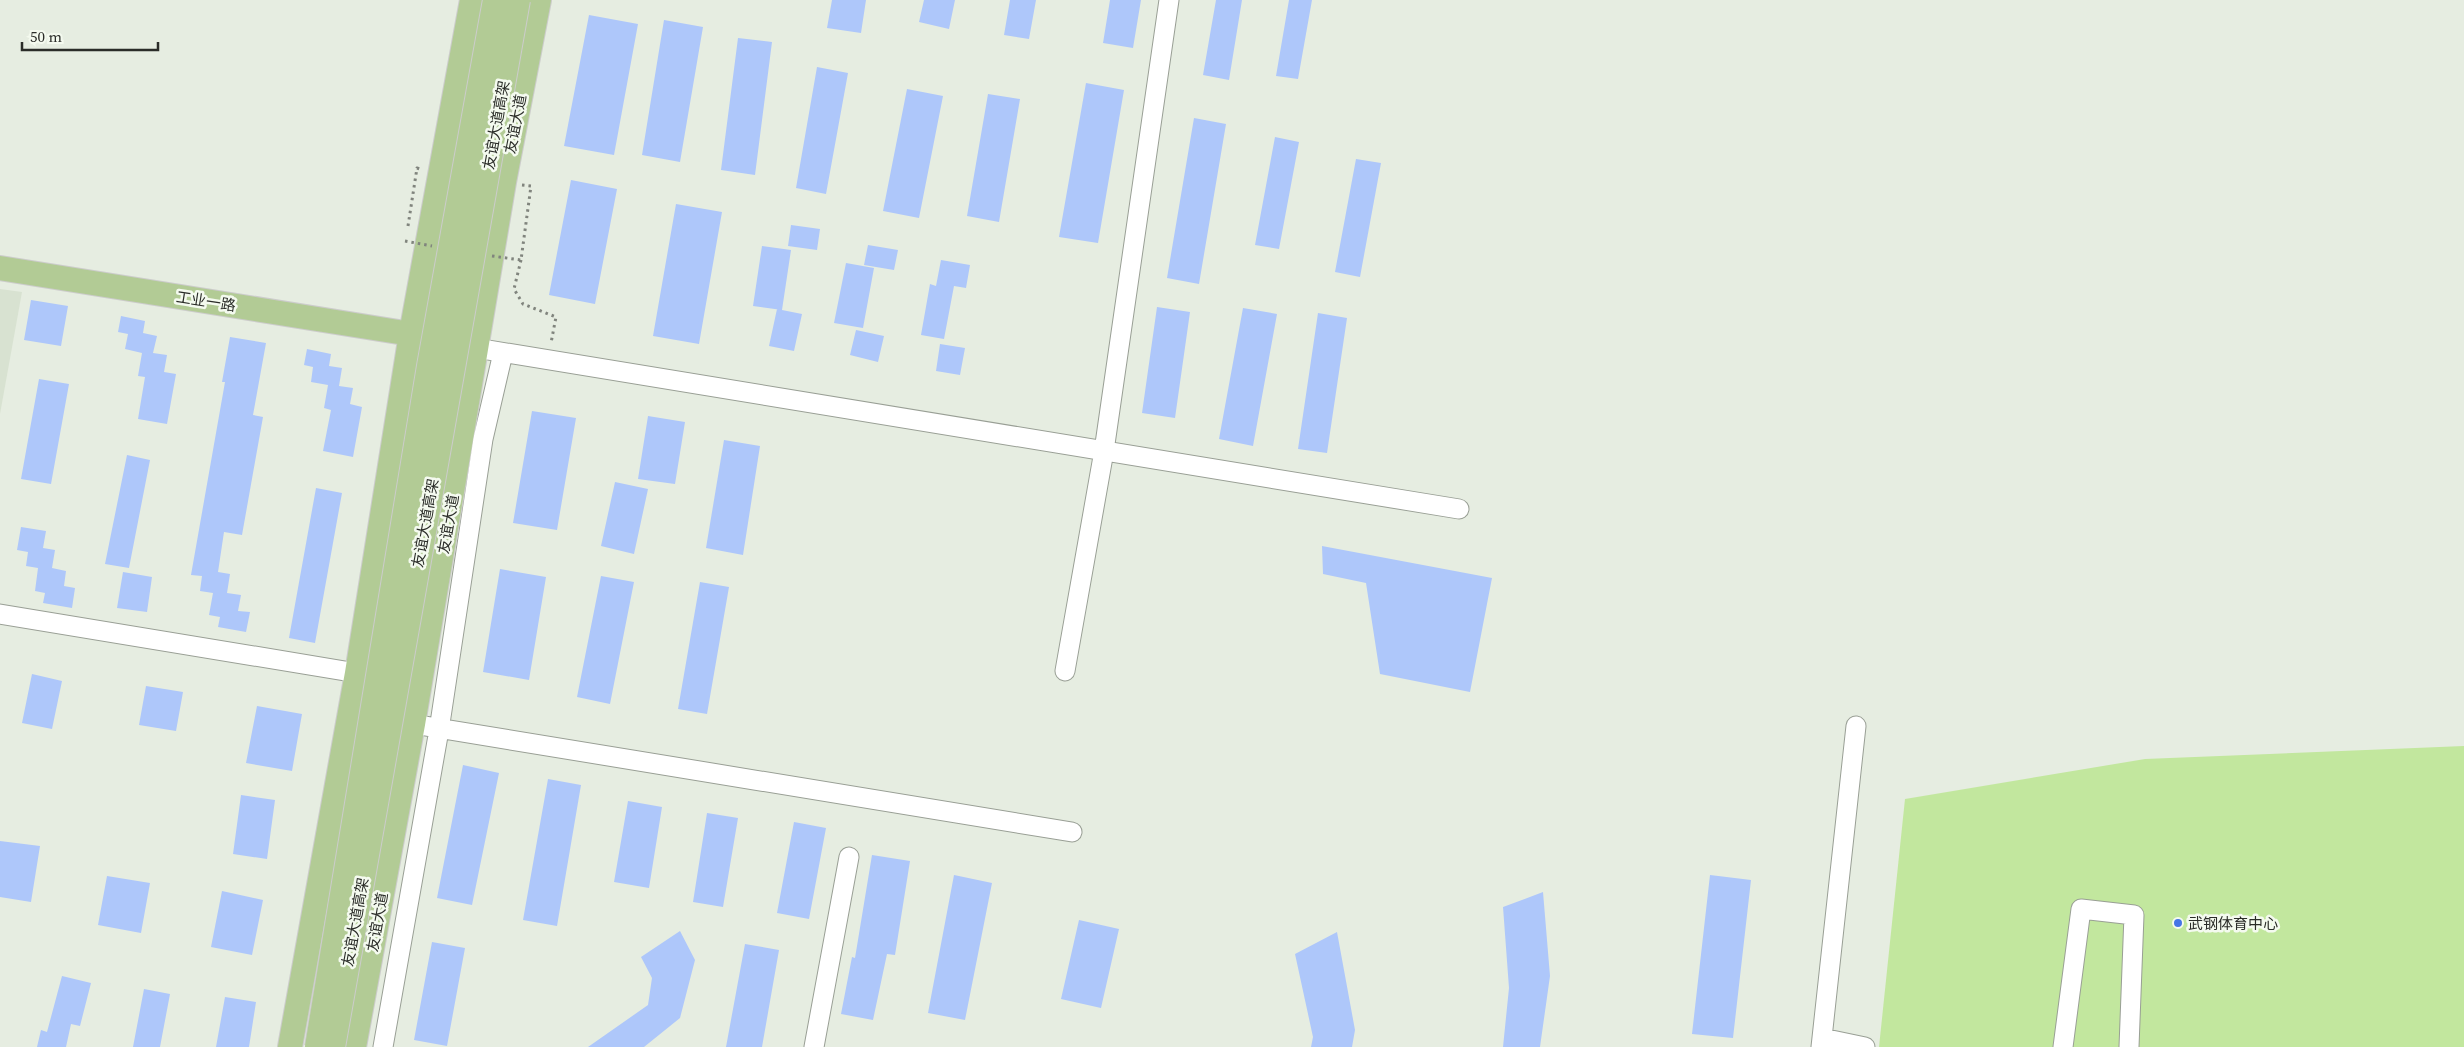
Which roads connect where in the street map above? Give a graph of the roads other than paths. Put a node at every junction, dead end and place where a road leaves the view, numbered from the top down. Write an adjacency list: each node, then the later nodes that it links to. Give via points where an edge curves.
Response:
1 (472, 0): 7 (main road)
2 (495, 0): 22 (main road, 友谊大道高架, bridge)
3 (518, 0): 23 (main road, 友谊大道高架, bridge)
4 (539, 0): 8 (main road, 友谊大道, via 504,182)
5 (1169, 0): 10 (street)
6 (0, 268): 7 (main road, 工业一路)
7 (411, 334): 8 (street); 14 (main road)
8 (478, 349): 9 (street); 15 (main road, 友谊大道)
9 (503, 353): 10 (street); 17 (street, via 483,438)
10 (1104, 451): 11 (street); 13 (street)
11 (1458, 509)
12 (0, 614): 14 (street)
13 (1065, 671)
14 (357, 673): 21 (main road)
15 (413, 724): 17 (street); 24 (main road, 友谊大道)
16 (1856, 726): 20 (street)
17 (439, 730): 18 (street); 25 (street)
18 (1072, 832)
19 (849, 857): 26 (street)
20 (1821, 1043): 27 (street)
21 (290, 1047)
22 (316, 1047)
23 (333, 1047)
24 (354, 1047)
25 (383, 1047)
26 (814, 1047)
27 (1864, 1047)
28 (2063, 1047): 29 (street, via 2080,909 2134,915)
29 (2129, 1047)

